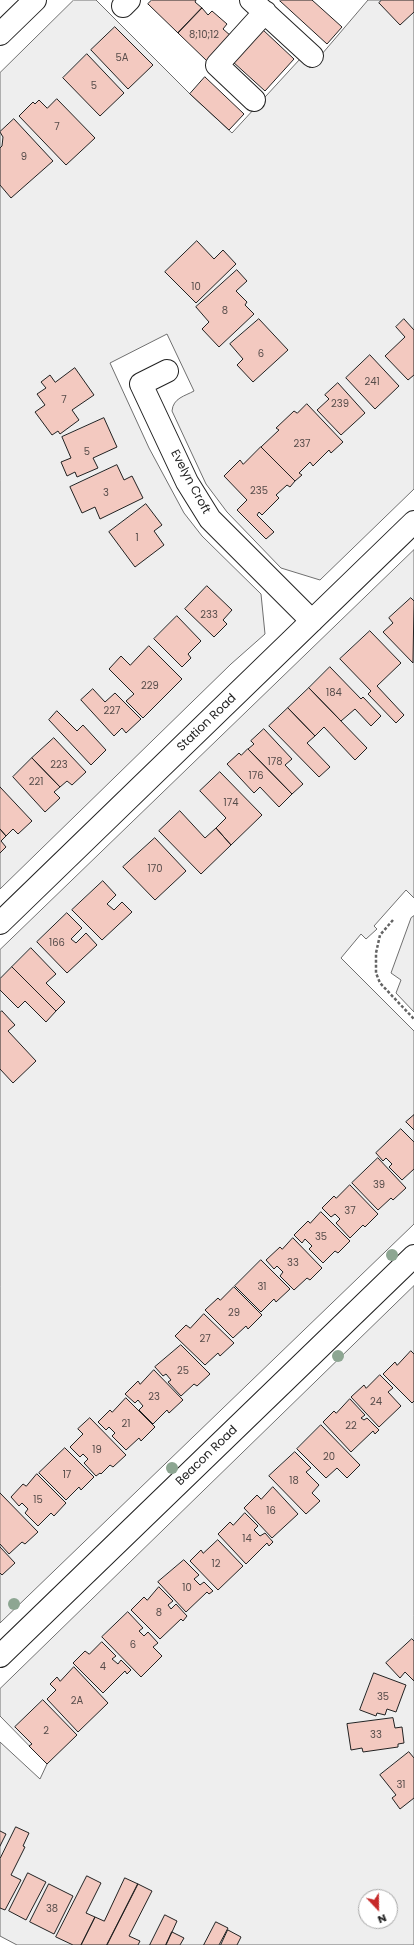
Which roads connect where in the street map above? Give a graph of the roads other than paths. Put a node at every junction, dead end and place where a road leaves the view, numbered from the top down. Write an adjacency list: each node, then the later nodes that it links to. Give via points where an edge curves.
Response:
1 (35, 0): 3 (street)
2 (258, 6): 4 (street); 5 (street, via 217,65)
3 (0, 34)
4 (312, 56)
5 (254, 100)
6 (167, 370): 8 (street, Evelyn Croft, via 141,384 187,482 210,519)
7 (414, 522): 8 (street, Station Road)
8 (312, 621): 9 (street, Station Road)
9 (0, 923)
10 (414, 1256): 11 (street, Beacon Road)
11 (0, 1656)

